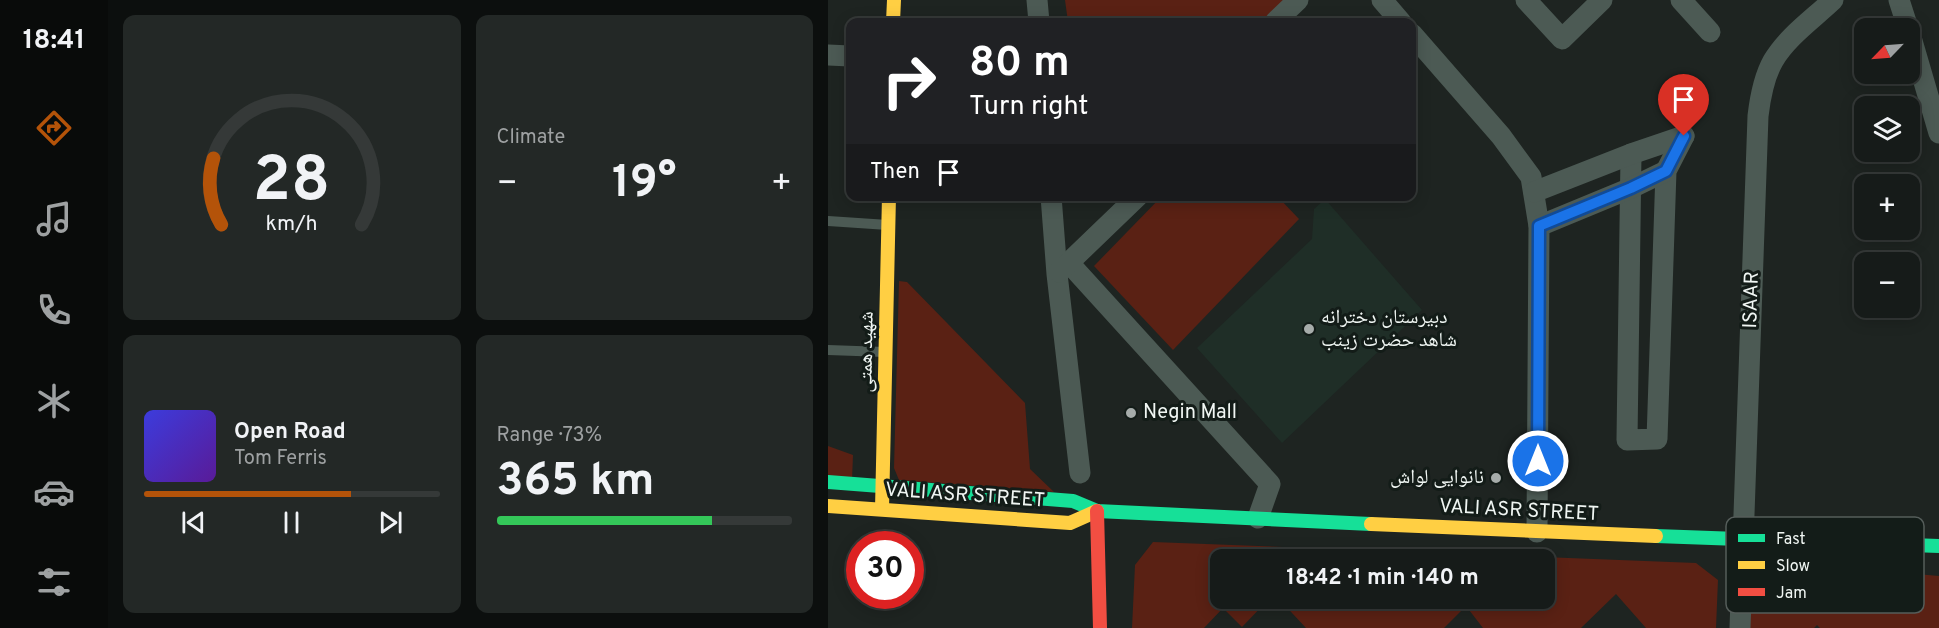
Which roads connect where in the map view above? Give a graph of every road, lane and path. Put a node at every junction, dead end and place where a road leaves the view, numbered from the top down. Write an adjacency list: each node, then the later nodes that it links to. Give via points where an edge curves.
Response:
1 (894, 0): 10 (main road)
2 (1037, 0): 11 (street)
3 (1298, 0): 12 (street)
4 (1382, 0): 13 (street)
5 (1526, 0): 6 (street, via 1562,39)
6 (1602, 0)
7 (1681, 0): 15 (street)
8 (1833, 0): 40 (street, ISAAR, via 1782,47 1760,99)
9 (1899, 0): 14 (street)
10 (893, 18)
11 (1039, 18)
12 (1279, 18)
13 (1398, 18)
14 (1905, 18)
15 (1710, 32)
16 (1416, 39): 24 (street, via 1516,156 1531,177)
17 (828, 55): 18 (street)
18 (846, 56)
19 (1920, 68): 20 (street)
20 (1939, 133)
21 (1631, 154): 22 (street, via 1684,136); 23 (street); 24 (street)
22 (1666, 171): 23 (street); 23 (street, via 1657,439 1627,440)
23 (1631, 188): 30 (street)
24 (1534, 192): 30 (street)
25 (889, 201): 29 (main road, شهید همتی)
26 (1052, 201): 31 (street)
27 (1133, 201): 31 (street)
28 (828, 221): 29 (lane)
29 (889, 225): 33 (main road, شهید همتی)
30 (1539, 226): 42 (street)
31 (1063, 269): 34 (street); 41 (street, via 1270,484)
32 (828, 350): 33 (lane)
33 (887, 352): 36 (main road, شهید همتی)
34 (1080, 473)
35 (828, 482): 36 (main road, VALI ASR STREET)
36 (884, 486): 38 (main road, شهید همتی); 39 (main road, VALI ASR STREET, via 1073,501)
37 (828, 506): 38 (main road, VALI ASR STREET)
38 (882, 509): 39 (main road, VALI ASR STREET, via 1070,523)
39 (1097, 511): 41 (main road, VALI ASR STREET); 47 (main road)
40 (1745, 517)
41 (1258, 518): 42 (main road, VALI ASR STREET)
42 (1537, 532): 43 (main road, VALI ASR STREET)
43 (1726, 538)
44 (1924, 545): 45 (main road, VALI ASR STREET)
45 (1939, 546)
46 (1741, 613): 48 (street, ISAAR)
47 (1100, 628)
48 (1740, 628)

